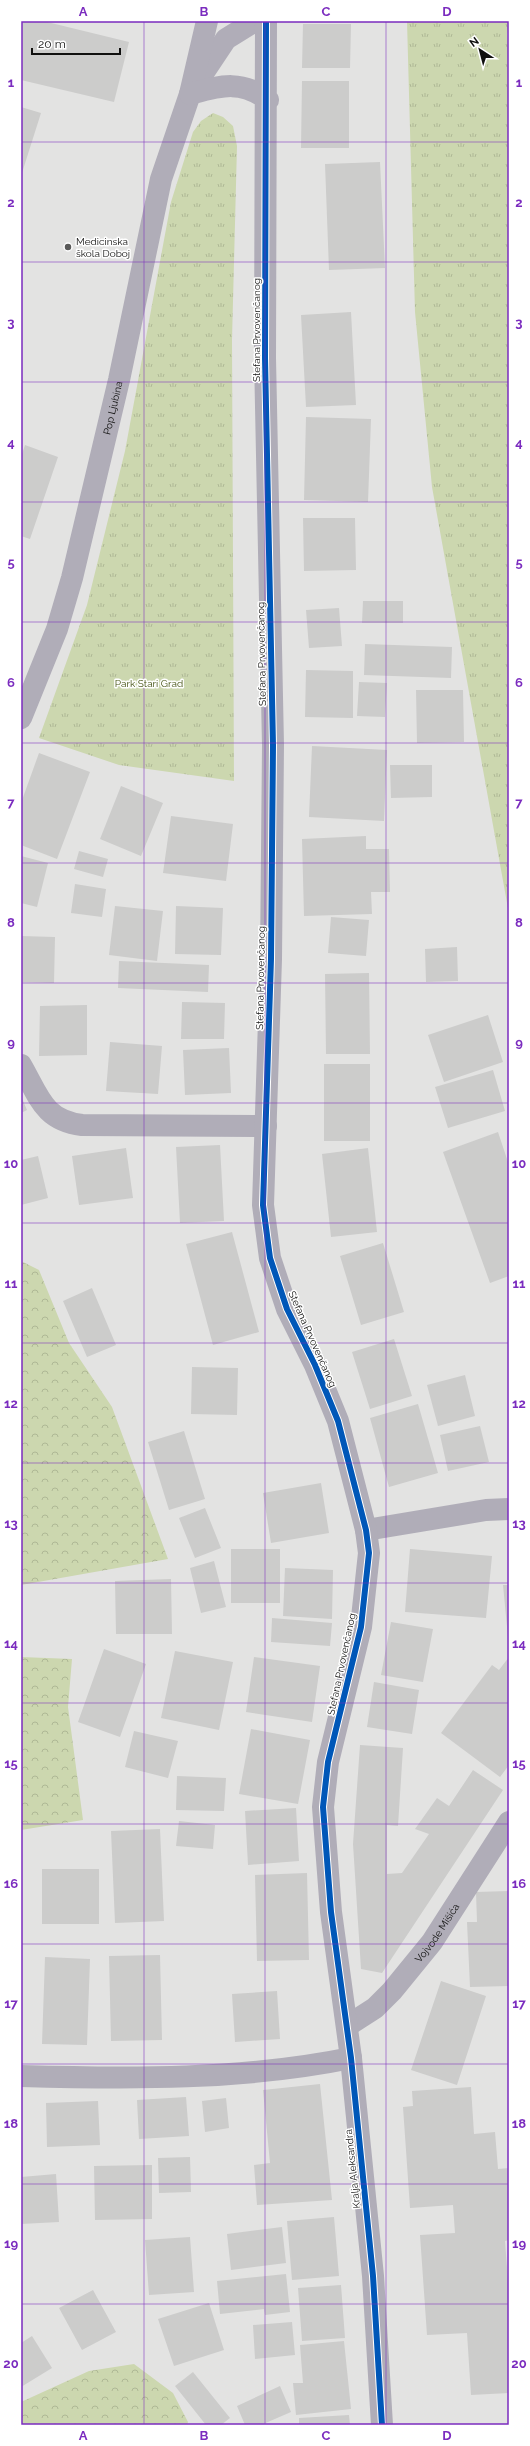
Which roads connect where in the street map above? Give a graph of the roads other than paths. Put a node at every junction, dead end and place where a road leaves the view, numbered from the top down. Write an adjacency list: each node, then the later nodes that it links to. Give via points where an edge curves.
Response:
1 (207, 21): 4 (street)
2 (255, 21): 4 (street, via 226,39)
3 (266, 21): 5 (street, Stefana Prvovenčanog)
4 (190, 94): 5 (street, via 234,85 258,93); 6 (street, Pop Ljubina, via 161,179 119,380 72,578 57,629)
5 (268, 100): 8 (street, Stefana Prvovenčanog, via 265,358 273,745)
6 (21, 718)
7 (21, 1065): 8 (street, via 46,1108 65,1123)
8 (266, 1126): 10 (street, Stefana Prvovenčanog, via 263,1205 270,1258 287,1309 338,1421)
9 (509, 1509): 10 (street, via 486,1510)
10 (366, 1530): 12 (street, Stefana Prvovenčanog, via 369,1552 361,1627 328,1762 323,1807)
11 (509, 1822): 13 (street, Vojvode Mišića, via 432,1942 392,1991 374,2008)
12 (330, 1912): 13 (street, Kralja Aleksandra)
13 (347, 2026): 14 (street, Kralja Aleksandra)
14 (351, 2058): 15 (street, via 261,2072 169,2077); 16 (street, Kralja Aleksandra, via 373,2276)
15 (21, 2076)
16 (382, 2425)

